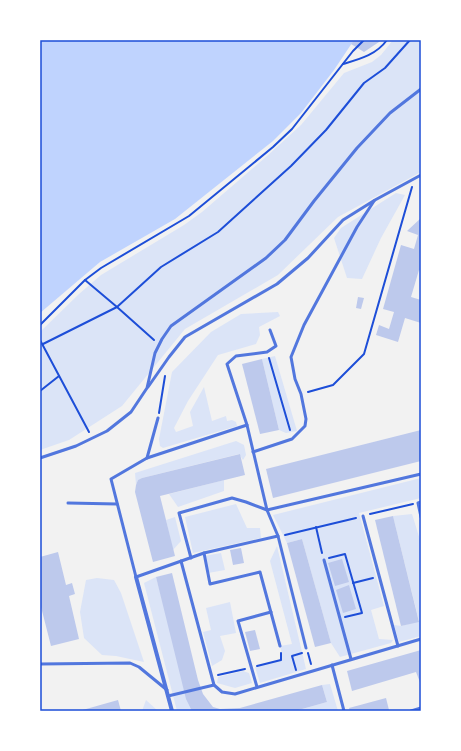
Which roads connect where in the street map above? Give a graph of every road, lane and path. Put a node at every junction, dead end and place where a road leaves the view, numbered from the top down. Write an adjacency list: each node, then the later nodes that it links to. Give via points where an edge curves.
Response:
1 (364, 40): 4 (path)
2 (387, 40): 4 (path, via 364,58)
3 (410, 40): 10 (path, via 385,68 364,83 326,130 291,166 218,232 162,267)
4 (343, 65): 9 (path, via 292,129 273,147 189,216)
5 (421, 89): 15 (lane, via 390,113 357,148 286,240 266,258 171,326)
6 (421, 175): 7 (lane)
7 (415, 178): 8 (lane); 21 (path, via 364,354 333,385)
8 (375, 200): 19 (lane, via 343,220 308,258 277,284 185,337); 21 (lane, via 357,226 307,319 293,351 291,357 295,379)
9 (85, 280): 10 (path); 11 (path)
10 (118, 307): 14 (path); 15 (path)
11 (40, 325)
12 (270, 330): 16 (lane, via 276,346)
13 (40, 340): 14 (path)
14 (43, 344): 18 (path)
15 (159, 345): 19 (lane)
16 (267, 352): 23 (lane, via 236,356 227,364); 25 (path)
17 (166, 372): 22 (path)
18 (59, 376): 20 (path); 24 (path)
19 (147, 388): 24 (lane, via 131,412 107,431)
20 (40, 391)
21 (301, 394): 25 (lane, via 305,426)
22 (158, 418): 28 (lane)
23 (247, 425): 26 (lane); 28 (lane)
24 (92, 438): 27 (lane)
25 (292, 439): 26 (lane)
26 (253, 452): 33 (lane)
27 (40, 458)
28 (147, 458): 32 (lane, via 111,479)
29 (421, 474): 33 (lane)
30 (419, 502): 34 (path); 35 (lane)
31 (68, 503): 32 (lane)
32 (117, 504): 42 (lane)
33 (266, 510): 37 (lane); 39 (lane, via 232,498 179,513)
34 (363, 516): 36 (path); 43 (lane)
35 (421, 517)
36 (316, 527): 37 (path); 40 (path)
37 (278, 536): 38 (lane); 50 (lane)
38 (204, 553): 39 (lane); 45 (lane, via 210,584 260,572)
39 (191, 558): 41 (lane)
40 (324, 560): 44 (path, via 345,554); 46 (lane)
41 (181, 561): 42 (lane); 56 (lane)
42 (136, 576): 58 (street)
43 (380, 576): 44 (path); 49 (lane)
44 (353, 583): 46 (path, via 362,613)
45 (271, 612): 48 (lane); 57 (lane, via 238,621)
46 (340, 619): 51 (lane)
47 (421, 639): 49 (lane)
48 (280, 646)
49 (398, 646): 51 (lane)
50 (307, 650): 54 (path); 55 (path, via 292,656)
51 (351, 660): 53 (lane)
52 (40, 664): 58 (lane, via 130,663 140,667)
53 (332, 665): 54 (lane); 62 (lane)
54 (313, 671): 55 (lane)
55 (298, 675): 57 (lane)
56 (214, 685): 57 (lane, via 222,692 235,694); 59 (lane)
57 (257, 687)
58 (166, 690): 59 (street)
59 (168, 696): 61 (street)
60 (421, 708): 63 (lane)
61 (172, 711)
62 (344, 711)
63 (411, 711)

